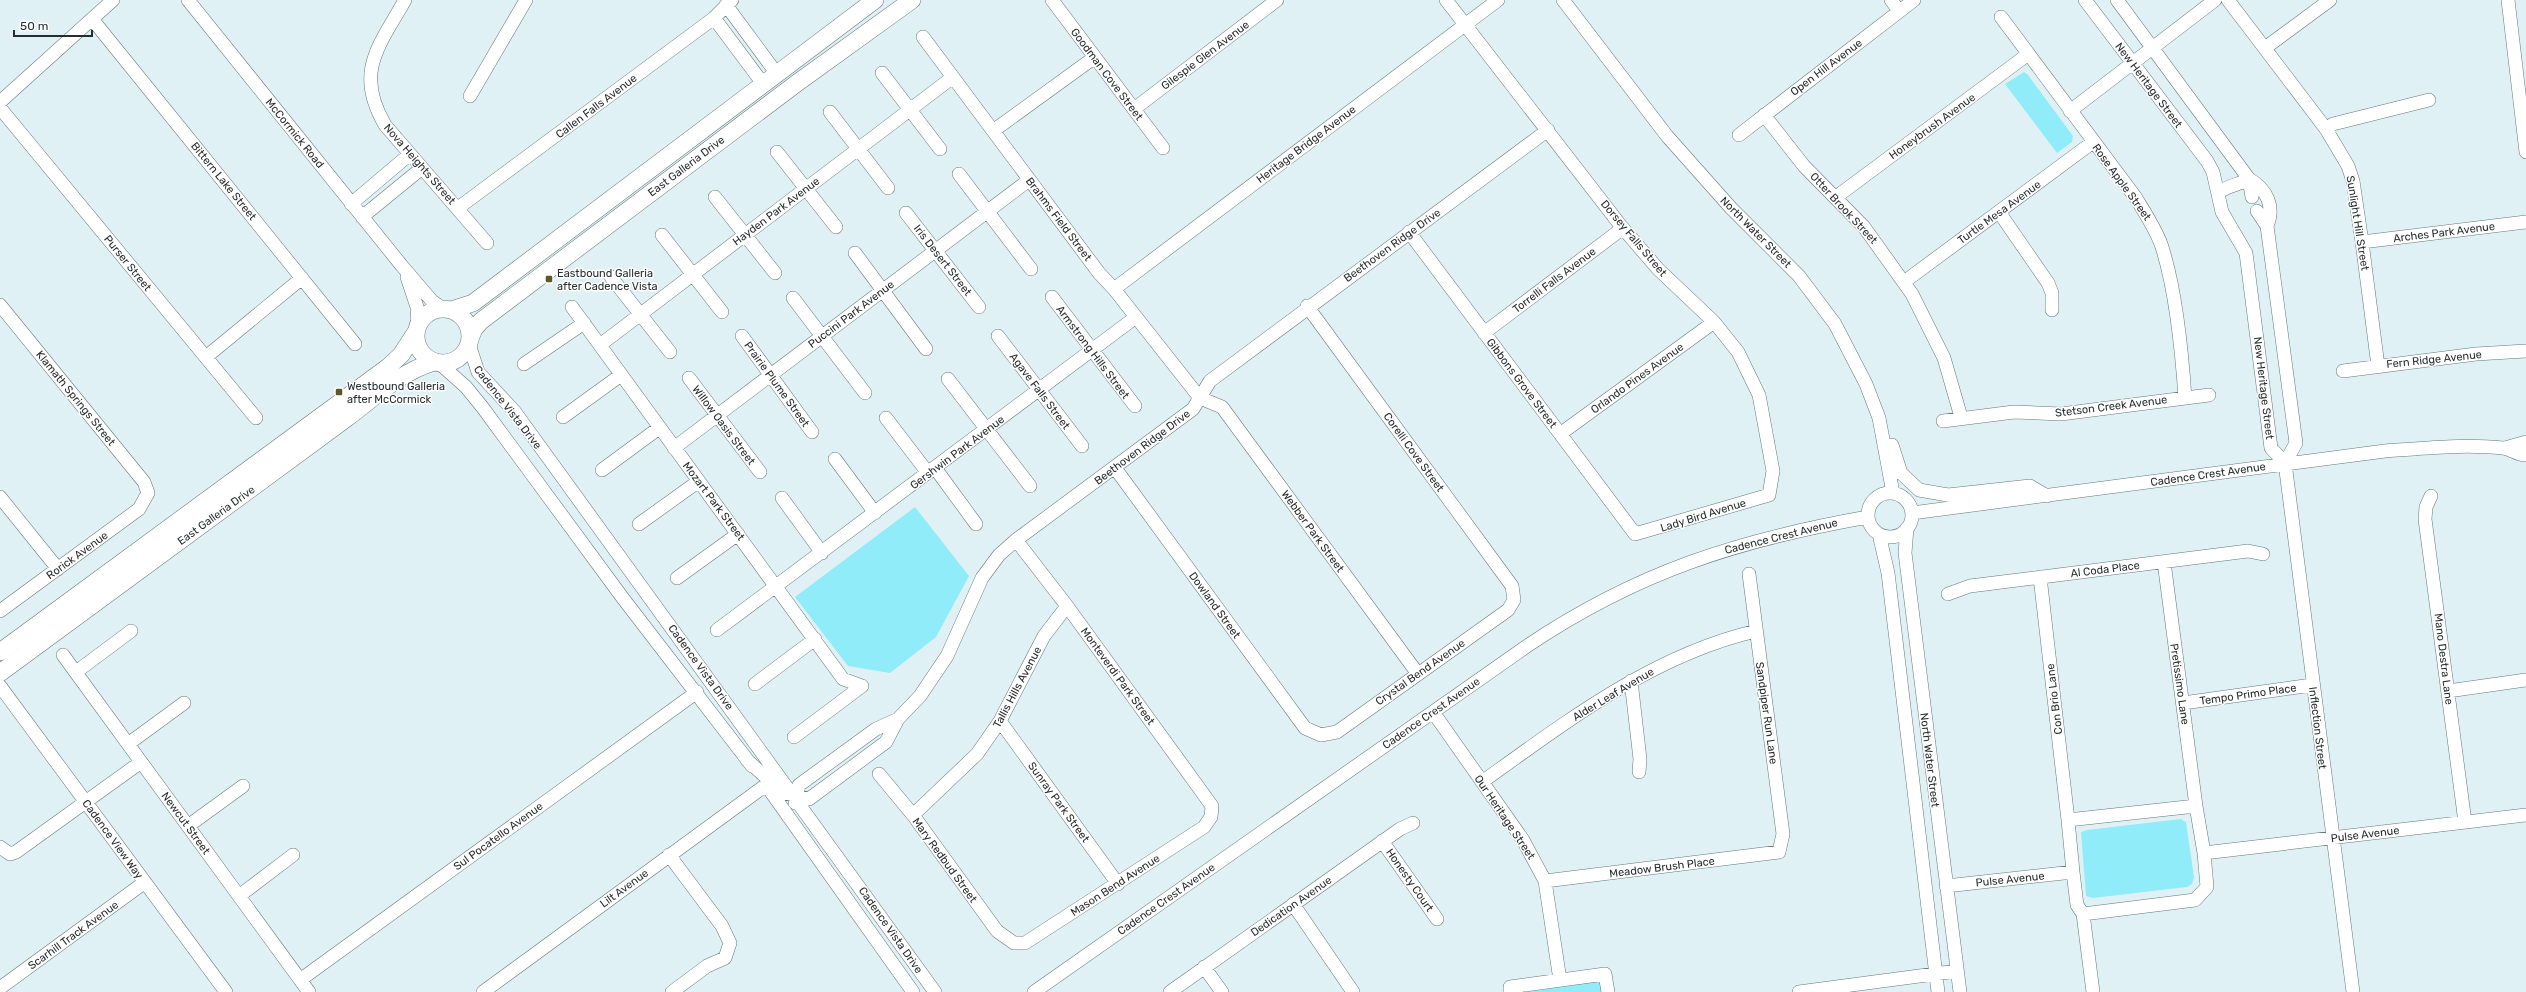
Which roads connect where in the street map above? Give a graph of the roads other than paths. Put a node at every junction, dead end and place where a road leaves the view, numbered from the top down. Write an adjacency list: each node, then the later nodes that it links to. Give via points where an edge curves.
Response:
1 (113, 0): 24 (street)
2 (188, 0): 65 (street, McCormick Road)
3 (405, 0): 54 (street, Nova Heights Street, via 375,53 370,75 371,94 377,111)
4 (526, 0): 35 (street)
5 (875, 0): 34 (main road, East Galleria Drive)
6 (912, 0): 110 (main road, East Galleria Drive, via 790,87 481,321 474,329)
7 (1277, 0): 39 (street, Gilespie Glen Avenue)
8 (1446, 0): 25 (street, Dorsey Falls Street)
9 (1498, 0): 25 (street, Heritage Bridge Avenue)
10 (1564, 0): 137 (street, North Water Street, via 1676,147 1815,294 1851,353)
11 (1891, 0): 21 (street)
12 (1914, 0): 21 (street, Open Hill Avenue)
13 (2085, 0): 31 (street, New Heritage Street)
14 (2116, 0): 28 (street)
15 (2215, 0): 28 (street)
16 (2228, 0): 27 (street, Sunlight Hill Street)
17 (2330, 0): 27 (street)
18 (2508, 0): 53 (street)
19 (729, 2): 23 (street, Callen Falls Avenue); 34 (street)
20 (1058, 2): 30 (street, Goodman Cove Street)
21 (1899, 11): 43 (street, Open Hill Avenue)
22 (2001, 17): 29 (street, Rose Apple Street)
23 (714, 18): 34 (street); 66 (street, Callen Falls Avenue)
24 (92, 19): 37 (street); 88 (street, Bittern Lake Street)
25 (1466, 24): 45 (street, Dorsey Falls Street); 90 (street, Heritage Bridge Avenue)
26 (922, 37): 33 (street, Brahms Field Street)
27 (2265, 48): 44 (street, Sunlight Hill Street)
28 (2153, 49): 31 (street); 57 (street)
29 (2027, 55): 41 (street, Rose Apple Street); 63 (street, Honeybrush Avenue)
30 (1095, 57): 39 (street, Goodman Cove Street); 46 (street)
31 (2133, 63): 41 (street); 61 (street, New Heritage Street, via 2207,161 2213,172)
32 (882, 73): 40 (street)
33 (952, 78): 40 (street, Hayden Park Avenue); 46 (street, Brahms Field Street)
34 (771, 80): 98 (main road, East Galleria Drive, via 473,303)
35 (470, 96)
36 (2429, 100): 44 (street, via 2333,124)
37 (0, 102)
38 (0, 108): 117 (street, Purser Street)
39 (1134, 109): 49 (street, Goodman Cove Street)
40 (910, 110): 50 (street, Hayden Park Avenue); 51 (street)
41 (2070, 111): 48 (street, Rose Apple Street)
42 (830, 112): 50 (street)
43 (1764, 115): 47 (street, Open Hill Avenue); 63 (street, Otter Brook Street, via 1804,166)
44 (2326, 129): 79 (street, Sunlight Hill Street, via 2348,166 2353,181)
45 (1548, 130): 75 (street, Dorsey Falls Street); 76 (street, Beethoven Ridge Drive)
46 (993, 131): 58 (street, Brahms Field Street)
47 (1739, 135)
48 (2093, 142): 69 (street, Turtle Mesa Avenue); 130 (street, Rose Apple Street, via 2136,198 2160,243 2173,299)
49 (1162, 148)
50 (858, 149): 59 (street); 60 (street, Hayden Park Avenue)
51 (940, 150)
52 (777, 152): 60 (street)
53 (2526, 152)
54 (410, 154): 55 (street, Nova Heights Street); 65 (street)
55 (422, 168): 66 (street, Nova Heights Street); 71 (street)
56 (959, 174): 67 (street)
57 (2250, 178): 61 (street, via 2240,184 2226,187); 64 (street); 73 (street, via 2261,187 2270,203 2271,215)
58 (1028, 180): 67 (street, Puccini Park Avenue); 90 (street, Brahms Field Street)
59 (888, 188)
60 (806, 189): 74 (street); 78 (street, Hayden Park Avenue)
61 (2218, 193): 149 (street, New Heritage Street, via 2226,221 2246,252 2271,448)
62 (715, 197): 78 (street)
63 (1836, 197): 89 (street, Otter Brook Street, via 1864,227)
64 (2252, 197)
65 (351, 204): 71 (street, McCormick Road)
66 (458, 208): 80 (street, Nova Heights Street)
67 (987, 211): 81 (street, Puccini Park Avenue); 84 (street)
68 (2257, 211): 73 (street)
69 (1999, 212): 89 (street, Turtle Mesa Avenue); 99 (street, via 2048,283 2052,293)
70 (906, 213): 81 (street, Iris Desert Street)
71 (362, 217): 83 (street, McCormick Road)
72 (2526, 222): 79 (street, Arches Park Avenue)
73 (2267, 226): 149 (street, via 2296,443)
74 (836, 227)
75 (1623, 228): 103 (street, Dorsey Falls Street, via 1658,269); 106 (street, Torrelli Falls Avenue)
76 (1409, 232): 95 (street, Beethoven Ridge Drive); 106 (street, Gibbons Grove Street)
77 (662, 235): 86 (street)
78 (745, 235): 85 (street); 86 (street, Hayden Park Avenue)
79 (2362, 242): 120 (street, Sunlight Hill Street)
80 (487, 243)
81 (935, 250): 91 (street, Puccini Park Avenue); 97 (street, Iris Desert Street)
82 (855, 253): 91 (street)
83 (402, 266): 98 (street, McCormick Road, via 432,301); 105 (street, McCormick Road, via 414,296)
84 (1031, 269)
85 (775, 273)
86 (693, 274): 100 (street); 101 (street, Hayden Park Avenue)
87 (611, 277): 101 (street)
88 (302, 278): 111 (street, Bittern Lake Street); 117 (street)
89 (1904, 282): 134 (street, Otter Brook Street, via 1941,351)
90 (1114, 289): 102 (street, Brahms Field Street)
91 (883, 290): 108 (street, Puccini Park Avenue); 113 (street)
92 (1052, 297): 114 (street, Armstrong Hills Street)
93 (793, 298): 108 (street)
94 (0, 305): 156 (street, Klamath Springs Street, via 144,482)
95 (1308, 306): 129 (street, Beethoven Ridge Drive, via 1210,381); 182 (street, Corelli Cove Street, via 1512,586)
96 (572, 307): 104 (street, Mozart Park Street)
97 (979, 307)
98 (447, 310): 105 (main road, via 427,314); 110 (main road, via 466,322)
99 (2052, 310)
100 (722, 312)
101 (640, 314): 112 (street, Hayden Park Avenue); 116 (street)
102 (1136, 317): 114 (street, Gershwin Park Avenue); 129 (street, Brahms Field Street)
103 (1714, 322): 142 (street, Orlando Pines Avenue); 158 (street, Dorsey Falls Street, via 1738,352 1759,396 1773,471)
104 (584, 323): 112 (street, Mozart Park Street); 119 (street)
105 (417, 329): 118 (main road, via 418,348 424,356); 189 (main road, East Galleria Drive, via 401,355 388,367)
106 (1484, 333): 142 (street, Gibbons Grove Street)
107 (742, 336): 123 (street, Prairie Plume Street)
108 (822, 336): 123 (street, Puccini Park Avenue); 127 (street)
109 (998, 336): 126 (street, Agave Falls Street)
110 (469, 342): 118 (main road, via 464,353 456,360); 216 (street, Cadence Vista Drive, via 478,372 515,412)
111 (355, 344)
112 (600, 345): 122 (street, Mozart Park Street)
113 (926, 349)
114 (1092, 350): 126 (street, Gershwin Park Avenue); 131 (street, Armstrong Hills Street)
115 (2526, 351): 120 (street, Fern Ridge Avenue, via 2476,354)
116 (670, 352)
117 (206, 357): 135 (street, Purser Street)
118 (436, 362): 192 (main road, East Galleria Drive, via 414,368 399,378); 200 (street, Cadence Vista Drive, via 466,387 484,408 622,597)
119 (524, 364)
120 (2378, 366): 121 (street, Fern Ridge Avenue)
121 (2344, 371)
122 (621, 375): 133 (street); 139 (street, Mozart Park Street)
123 (770, 375): 132 (street, Puccini Park Avenue); 141 (street, Prairie Plume Street)
124 (689, 378): 132 (street, Willow Oasis Street)
125 (948, 379): 140 (street)
126 (1039, 390): 140 (street, Gershwin Park Avenue); 144 (street, Agave Falls Street)
127 (865, 394)
128 (2209, 395): 130 (street, Stetson Creek Avenue)
129 (1200, 398): 150 (street, Beethoven Ridge Drive, via 1194,409); 193 (street, Webber Park Street, via 1222,407)
130 (2185, 398): 134 (street, Stetson Creek Avenue, via 2061,414 2014,412)
131 (1135, 406)
132 (717, 415): 145 (street, Puccini Park Avenue); 153 (street, Willow Oasis Street)
133 (563, 417)
134 (1961, 417): 138 (street, Stetson Creek Avenue)
135 (256, 418)
136 (886, 418): 152 (street)
137 (1879, 418): 157 (street, North Water Street); 160 (street, via 1893,447 1901,473 1919,490 1948,494 2030,486)
138 (1943, 421)
139 (659, 428): 145 (street, Mozart Park Street); 151 (street)
140 (986, 429): 152 (street, Gershwin Park Avenue); 155 (street)
141 (812, 432)
142 (1560, 434): 170 (street, Gibbons Grove Street)
143 (2526, 442): 146 (street, Cadence Crest Avenue)
144 (1082, 446)
145 (674, 448): 154 (street, Mozart Park Street)
146 (2505, 448): 147 (street, Cadence Crest Avenue, via 2519,455); 149 (street, Cadence Crest Avenue, via 2417,448)
147 (2526, 455)
148 (835, 459): 163 (street)
149 (2285, 463): 160 (street, Cadence Crest Avenue); 198 (street, Inflection Street)
150 (1115, 468): 172 (street, Beethoven Ridge Drive); 206 (street, Dowland Street, via 1305,728)
151 (602, 470)
152 (932, 471): 163 (street, Gershwin Park Avenue); 167 (street)
153 (760, 472)
154 (699, 481): 166 (street); 169 (street, Mozart Park Street)
155 (1030, 486)
156 (148, 493): 176 (street, Rorick Avenue, via 139,509)
157 (1893, 493): 164 (street, via 1906,499); 165 (street, via 1878,496 1873,501)
158 (1769, 494): 170 (street, Lady Bird Avenue)
159 (0, 496): 176 (street)
160 (2047, 496): 164 (street, Cadence Crest Avenue)
161 (2431, 496): 199 (street, Mano Destra Lane, via 2426,507 2426,519)
162 (782, 498): 173 (street)
163 (875, 513): 173 (street, Gershwin Park Avenue)
164 (1912, 513): 168 (street)
165 (1868, 516): 171 (street, via 1873,529); 203 (street, Cadence Crest Avenue, via 1732,547 1645,580 1603,600 1550,631)
166 (639, 524)
167 (976, 524)
168 (1907, 528): 171 (street, via 1891,536); 238 (street, North Water Street, via 1905,559)
169 (738, 534): 179 (street); 180 (street, Mozart Park Street)
170 (1635, 534)
171 (1879, 534): 248 (street, North Water Street, via 1888,573)
172 (1016, 540): 183 (street, Monteverdi Park Street); 204 (street, Beethoven Ridge Drive, via 999,555 982,578 947,656 920,696)
173 (822, 552): 180 (street, Gershwin Park Avenue)
174 (2263, 554): 175 (street, Al Coda Place, via 2248,551)
175 (2164, 562): 178 (street, Al Coda Place); 202 (street, Pretissimo Lane)
176 (58, 569): 184 (street, Rorick Avenue)
177 (1749, 574): 186 (street, Sandpiper Run Lane)
178 (2040, 577): 181 (street, Al Coda Place, via 1970,586); 222 (street, Con Brio Lane)
179 (677, 578)
180 (777, 587): 185 (street, Gershwin Park Avenue); 188 (street, Mozart Park Street)
181 (1948, 594)
182 (1514, 600): 193 (street, Crystal Bend Avenue, via 1508,610)
183 (1067, 606): 205 (street, Tallis Hills Avenue, via 1044,636); 221 (street, Monteverdi Park Street, via 1212,806)
184 (0, 611)
185 (717, 630)
186 (1756, 630): 195 (street, Alder Leaf Avenue, via 1726,638 1668,662); 230 (street, Sandpiper Run Lane, via 1783,834)
187 (131, 631): 191 (street)
188 (814, 639): 196 (street); 207 (street, Mozart Park Street, via 843,678 862,686)
189 (0, 652)
190 (63, 655): 191 (street, Newcut Street)
191 (76, 672): 208 (street, Newcut Street)
192 (0, 673)
193 (1418, 674): 206 (street, Crystal Bend Avenue, via 1337,732)
194 (2526, 680): 199 (street)
195 (1631, 681): 211 (street, via 1640,759); 213 (street, Alder Leaf Avenue, via 1558,728)
196 (755, 684)
197 (0, 686): 217 (street, Cadence View Way)
198 (2312, 686): 202 (street, Tempo Primo Place); 227 (street, Inflection Street)
199 (2448, 691): 223 (street, Mano Destra Lane)
200 (697, 692): 209 (street, Cadence Vista Drive); 249 (street, Sul Pocatello Avenue)
201 (184, 703): 208 (street)
202 (2183, 703): 218 (street, Pretissimo Lane)
203 (1433, 712): 213 (street, Our Heritage Street); 258 (street, Cadence Crest Avenue)
204 (898, 719): 216 (street, Beethoven Ridge Drive, via 876,729 799,785); 216 (street, Beethoven Ridge Drive, via 886,742 867,758 809,799)
205 (1000, 721): 219 (street, Tallis Hills Avenue, via 977,754); 237 (street, Sunray Park Street)
206 (1321, 735)
207 (794, 737)
208 (128, 744): 210 (street, Newcut Street)
209 (747, 760): 214 (street, Cadence Vista Drive); 216 (street, via 778,790)
210 (141, 762): 217 (street); 226 (street, Newcut Street)
211 (1639, 772)
212 (879, 774): 219 (street, Mary Redbud Street)
213 (1482, 782): 235 (street, Our Heritage Street, via 1523,840)
214 (766, 785): 224 (street, Cadence Vista Drive); 233 (street, Lilt Avenue)
215 (243, 786): 226 (street)
216 (796, 798): 224 (street); 243 (street, Cadence Vista Drive)
217 (86, 802): 229 (street, via 24,847); 236 (street, Cadence View Way)
218 (2196, 806): 222 (street); 231 (street)
219 (913, 815): 245 (street, Mary Redbud Street, via 997,931)
220 (2526, 815): 223 (street, Pulse Avenue)
221 (1211, 816): 237 (street, Mason Bend Avenue, via 1204,827)
222 (2068, 820): 234 (street)
223 (2465, 822): 227 (street, Pulse Avenue)
224 (793, 823): 244 (street, Cadence Vista Drive)
225 (1413, 823): 228 (street, Dedication Avenue, via 1400,828)
226 (188, 826): 239 (street, Newcut Street)
227 (2332, 838): 231 (street, Pulse Avenue); 268 (street, Inflection Street)
228 (1382, 841): 240 (street, Dedication Avenue); 242 (street, Honesty Court)
229 (5, 850)
230 (1779, 852): 235 (street, Meadow Brush Place)
231 (2204, 853): 241 (street, via 2207,887 2195,900)
232 (293, 855): 239 (street)
233 (669, 855): 254 (street, Lilt Avenue); 255 (street, via 722,926 730,943 725,958 707,966)
234 (2073, 872): 238 (street, Pulse Avenue); 241 (street, via 2077,904)
235 (1545, 881): 250 (street, Our Heritage Street)
236 (145, 882): 251 (street, Scarhill Track Avenue); 252 (street, Cadence View Way)
237 (1118, 884): 245 (street, Mason Bend Avenue, via 1025,942)
238 (1946, 886): 247 (street, North Water Street)
239 (239, 896): 249 (street, Newcut Street)
240 (1293, 904): 246 (street, Dedication Avenue); 261 (street)
241 (2083, 914): 267 (street)
242 (1437, 919)
243 (889, 928): 244 (street); 257 (street, Cadence Vista Drive)
244 (870, 932): 256 (street, Cadence Vista Drive)
245 (1014, 943)
246 (1204, 967): 259 (street, Dedication Avenue); 260 (street)
247 (1957, 971): 248 (street); 266 (street, North Water Street)
248 (1936, 974): 264 (street); 265 (street, North Water Street)
249 (300, 980): 253 (street, Newcut Street)
250 (1560, 980): 262 (street, via 1510,987); 263 (street, via 1605,974)
251 (0, 988)
252 (226, 992)
253 (308, 992)
254 (483, 992)
255 (672, 992)
256 (913, 992)
257 (935, 992)
258 (1034, 992)
259 (1170, 992)
260 (1222, 992)
261 (1353, 992)
262 (1510, 992)
263 (1608, 992)
264 (1808, 992)
265 (1938, 992)
266 (1960, 992)
267 (2093, 992)
268 (2353, 992)

